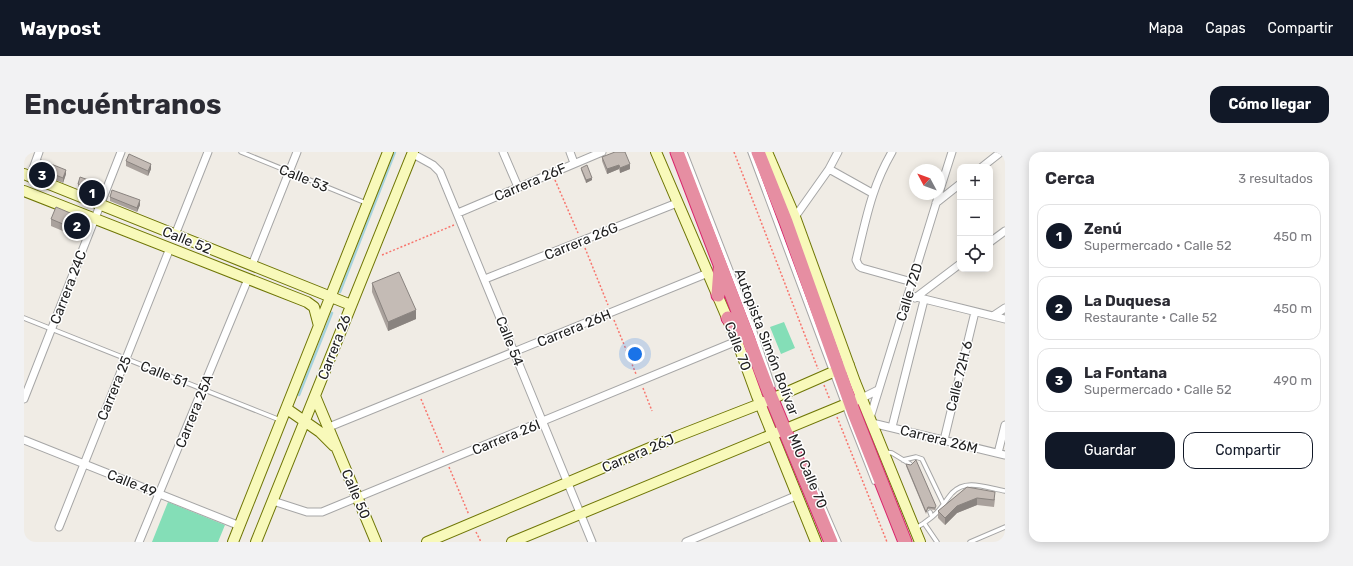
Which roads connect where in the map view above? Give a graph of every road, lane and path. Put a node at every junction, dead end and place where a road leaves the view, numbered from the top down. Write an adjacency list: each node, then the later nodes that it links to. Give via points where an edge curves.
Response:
1 (39, 152): 28 (street)
2 (121, 152): 37 (street, Carrera 24C)
3 (208, 152): 43 (street)
4 (241, 152): 25 (lane, Calle 53)
5 (297, 152): 25 (street)
6 (388, 152): 36 (street, Carrera 26)
7 (503, 152): 30 (street)
8 (570, 152): 22 (street)
9 (602, 152): 22 (street, Carrera 26F)
10 (656, 152): 34 (street, Calle 70)
11 (677, 152): 49 (highway, Autopista Simón Bolívar)
12 (685, 152): 80 (lane, via 756,335)
13 (734, 152): 74 (path)
14 (750, 152): 73 (lane)
15 (758, 152): 73 (highway)
16 (767, 152): 39 (street)
17 (838, 152): 24 (street)
18 (892, 152): 32 (street)
19 (952, 152): 27 (street, Calle 72D)
20 (1001, 152): 23 (street)
21 (413, 153): 38 (street, Calle 54, via 437,167); 47 (street, Carrera 26)
22 (574, 163): 26 (street, Carrera 26F)
23 (986, 164)
24 (829, 170): 32 (street); 39 (street)
25 (289, 172): 36 (lane, Calle 53); 48 (street)
26 (552, 173): 30 (street, Carrera 26F); 44 (path)
27 (945, 174)
28 (27, 176): 37 (street, Calle 52)
29 (957, 186): 35 (street)
30 (518, 187): 38 (street, Carrera 26F)
31 (25, 193): 40 (street, Calle 52)
32 (872, 193): 54 (street, via 856,260 858,266)
33 (937, 200): 35 (street, Calle 72D)
34 (677, 202): 44 (street, Carrera 26G); 51 (street, Calle 70)
35 (936, 203): 54 (street, Calle 72D)
36 (368, 204): 57 (street, Carrera 26)
37 (100, 205): 40 (street, Carrera 24C); 43 (street, Calle 52)
38 (458, 213): 41 (street, Calle 54)
39 (795, 217): 73 (street)
40 (95, 219): 46 (street, Calle 52); 69 (street, Carrera 24C)
41 (461, 222): 47 (path); 53 (street, Calle 54)
42 (1005, 231): 45 (street)
43 (175, 235): 48 (street, Calle 52)
44 (582, 240): 53 (street, Carrera 26G); 63 (path)
45 (993, 240)
46 (170, 248): 52 (street, Calle 52); 72 (street, Carrera 25)
47 (369, 261): 60 (street, Carrera 26)
48 (252, 265): 57 (street, Calle 52)
49 (720, 265): 56 (highway); 70 (highway, Autopista Simón Bolívar)
50 (957, 266): 58 (street)
51 (708, 273): 56 (street, Calle 70); 63 (street, Carrera 26H)
52 (248, 279): 68 (street, Calle 52, via 307,302 314,307); 76 (street, Carrera 25A)
53 (485, 279): 71 (street, Calle 54)
54 (912, 282): 55 (street, Calle 72D)
55 (908, 295): 58 (street); 77 (street, Calle 72D)
56 (718, 296): 66 (street, Calle 70)
57 (330, 297): 60 (street, Calle 52); 68 (street, Carrera 26)
58 (915, 298): 59 (street)
59 (924, 300): 62 (street); 91 (street)
60 (351, 305): 78 (street, Carrera 26)
61 (1005, 308): 64 (street)
62 (975, 312): 64 (street); 94 (street, Calle 72H 6)
63 (611, 313): 71 (street, Carrera 26H); 75 (path)
64 (993, 316): 67 (street)
65 (24, 318): 69 (lane, Calle 51)
66 (728, 318): 70 (highway)
67 (1005, 319)
68 (319, 326): 82 (street, Carrera 26)
69 (51, 329): 72 (lane, Calle 51); 79 (street, Carrera 24C)
70 (743, 339): 75 (street, Carrera 26I); 80 (highway, Autopista Simón Bolívar)
71 (514, 352): 88 (street, Calle 54); 90 (street, Carrera 26H)
72 (126, 359): 76 (lane, Calle 51); 100 (street, Carrera 25)
73 (840, 370): 74 (street, Carrera 26J); 81 (highway)
74 (822, 378): 80 (street, Carrera 26J); 83 (path)
75 (640, 382): 84 (path); 88 (street, Carrera 26I)
76 (203, 389): 86 (lane, Calle 51); 105 (street, Carrera 25A)
77 (878, 390): 81 (street); 85 (street, Calle 72D)
78 (315, 396): 87 (street, Carrera 26); 90 (street, Calle 50)
79 (24, 399)
80 (772, 401): 92 (highway, Autopista Simón Bolívar); 102 (street, Carrera 26J, via 678,436)
81 (852, 402): 83 (street); 85 (street); 103 (lane); 132 (highway)
82 (287, 409): 86 (street, Carrera 26); 87 (street, Calle 50)
83 (834, 409): 92 (street); 131 (path)
84 (652, 411)
85 (871, 420): 91 (street, Carrera 26M); 96 (street)
86 (282, 421): 115 (street, Carrera 26)
87 (306, 421): 95 (street, Calle 50); 108 (street, Carrera 26)
88 (543, 422): 102 (street, Calle 54); 107 (street, Carrera 26I)
89 (1005, 425): 97 (street)
90 (329, 427): 95 (street, Calle 50)
91 (892, 427): 94 (street, Carrera 26M)
92 (785, 429): 106 (street); 111 (street); 129 (highway, Autopista Simón Bolívar)
93 (24, 440): 100 (street, Calle 49)
94 (944, 440): 97 (street, Carrera 26M)
95 (335, 447): 107 (street, Calle 50)
96 (884, 452): 98 (lane, via 892,453); 118 (street)
97 (1001, 454)
98 (903, 460): 101 (lane); 109 (lane, via 916,457 922,459)
99 (805, 462): 130 (lane, MIO Calle 70)
100 (84, 464): 105 (street, Calle 49); 116 (street, Carrera 25)
101 (910, 464)
102 (568, 483): 111 (street, Calle 54); 113 (street, Carrera 26J)
103 (875, 485)
104 (1005, 491): 109 (lane, via 964,484 952,492)
105 (159, 494): 115 (street, Calle 49); 119 (street, Carrera 25A)
106 (798, 495): 127 (street); 128 (street)
107 (358, 497): 108 (street, Carrera 26I, via 317,513); 122 (street, Calle 50)
108 (273, 502): 121 (street, Carrera 26)
109 (944, 505): 112 (lane)
110 (930, 512): 112 (lane)
111 (580, 514): 125 (street); 126 (street, Calle 54)
112 (932, 517): 114 (lane)
113 (472, 523): 123 (street, Carrera 26J); 124 (path)
114 (924, 523): 118 (lane); 134 (lane)
115 (240, 526): 120 (street, Carrera 26)
116 (59, 527)
117 (1005, 527): 135 (lane)
118 (915, 529): 133 (street)
119 (139, 542)
120 (233, 542)
121 (256, 542)
122 (376, 542)
123 (427, 542)
124 (481, 542)
125 (512, 542)
126 (592, 542)
127 (686, 542)
128 (816, 542)
129 (831, 542)
130 (839, 542)
131 (887, 542)
132 (905, 542)
133 (920, 542)
134 (937, 542)
135 (970, 542)

